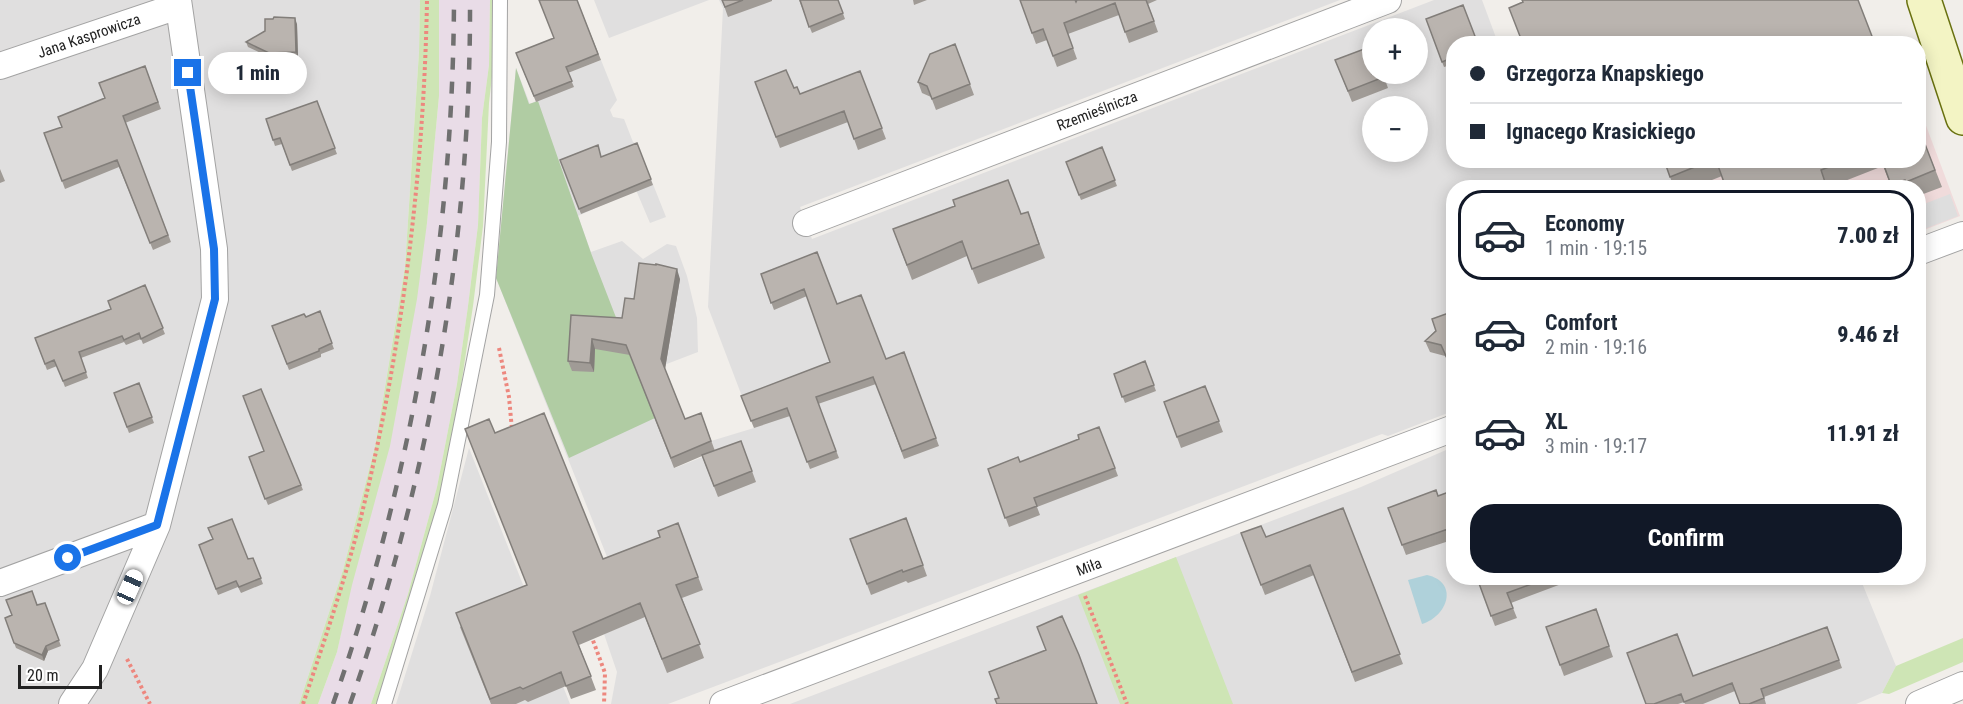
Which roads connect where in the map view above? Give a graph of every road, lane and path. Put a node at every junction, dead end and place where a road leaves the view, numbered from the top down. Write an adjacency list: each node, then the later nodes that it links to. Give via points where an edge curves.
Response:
1 (427, 0): 22 (path, via 416,199 392,368 360,520)
2 (500, 0): 11 (lane, via 499,142)
3 (1388, 0): 8 (street, Rzemieślnicza)
4 (1924, 0): 7 (main road)
5 (178, 3): 6 (street, Jana Kasprowicza); 14 (street, via 214,249 215,299)
6 (0, 66)
7 (1963, 118)
8 (806, 223)
9 (1963, 235): 10 (street)
10 (1926, 249)
11 (487, 295): 13 (path, via 509,397); 23 (lane, via 445,505)
12 (1446, 431): 25 (street, Miła)
13 (513, 436)
14 (157, 525): 15 (street); 20 (street, via 95,669)
15 (0, 583)
16 (1083, 593): 26 (path)
17 (591, 634): 24 (path, via 605,673)
18 (125, 655): 21 (path)
19 (1963, 684): 27 (street)
20 (72, 704)
21 (150, 704)
22 (303, 704)
23 (384, 704)
24 (604, 704)
25 (723, 704)
26 (1126, 704)
27 (1919, 704)

